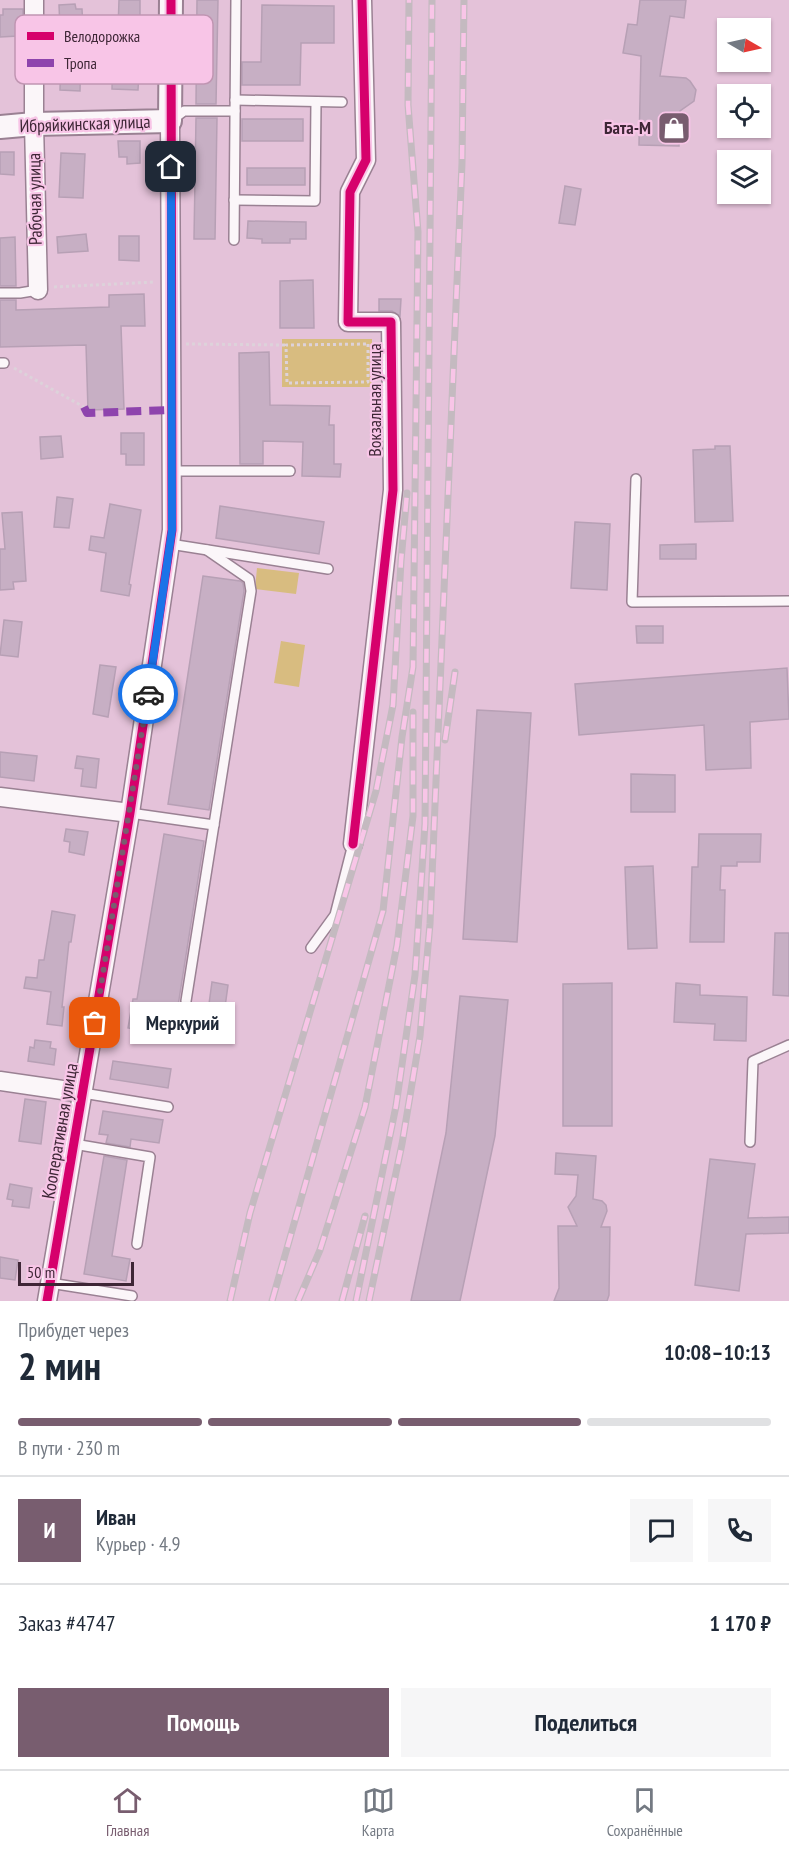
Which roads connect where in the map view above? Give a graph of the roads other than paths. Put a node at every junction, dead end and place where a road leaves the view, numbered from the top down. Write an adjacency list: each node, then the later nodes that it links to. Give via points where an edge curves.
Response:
1 (171, 0): 4 (street, Кооперативная улица)
2 (236, 0): 7 (lane)
3 (362, 0): 28 (street, Вокзальная улица, via 366,160 350,192 348,322 391,322 393,490)
4 (171, 15)
5 (34, 84): 12 (street, Рабочая улица)
6 (170, 84): 11 (street, Кооперативная улица)
7 (235, 100): 8 (lane); 10 (lane)
8 (316, 102): 9 (lane); 14 (lane, via 315,201)
9 (342, 102)
10 (235, 111): 11 (lane, via 184,111); 14 (lane)
11 (170, 121): 12 (street, Ибряйкинская улица); 18 (street, Кооперативная улица)
12 (34, 124): 13 (street, Ибряйкинская улица); 16 (street, Рабочая улица)
13 (0, 127)
14 (234, 200): 15 (lane)
15 (234, 240)
16 (38, 290): 17 (lane)
17 (0, 293)
18 (172, 471): 19 (lane); 21 (street, Кооперативная улица)
19 (290, 471)
20 (636, 479): 24 (lane, via 632,602)
21 (170, 544): 22 (lane); 26 (street, Кооперативная улица)
22 (207, 550): 23 (lane); 27 (lane, via 251,584)
23 (328, 569)
24 (789, 602)
25 (0, 797): 26 (street)
26 (130, 813): 27 (lane); 33 (street, Кооперативная улица)
27 (214, 825): 30 (lane)
28 (353, 844): 29 (lane, via 335,915)
29 (311, 948)
30 (186, 1000)
31 (789, 1046): 35 (lane, via 753,1061)
32 (0, 1081): 33 (street)
33 (83, 1094): 34 (lane); 36 (street, Кооперативная улица)
34 (168, 1107)
35 (750, 1142)
36 (75, 1144): 37 (lane, via 150,1157); 38 (street, Кооперативная улица)
37 (136, 1244)
38 (50, 1282): 39 (lane); 40 (street, Кооперативная улица)
39 (132, 1296)
40 (47, 1301)

